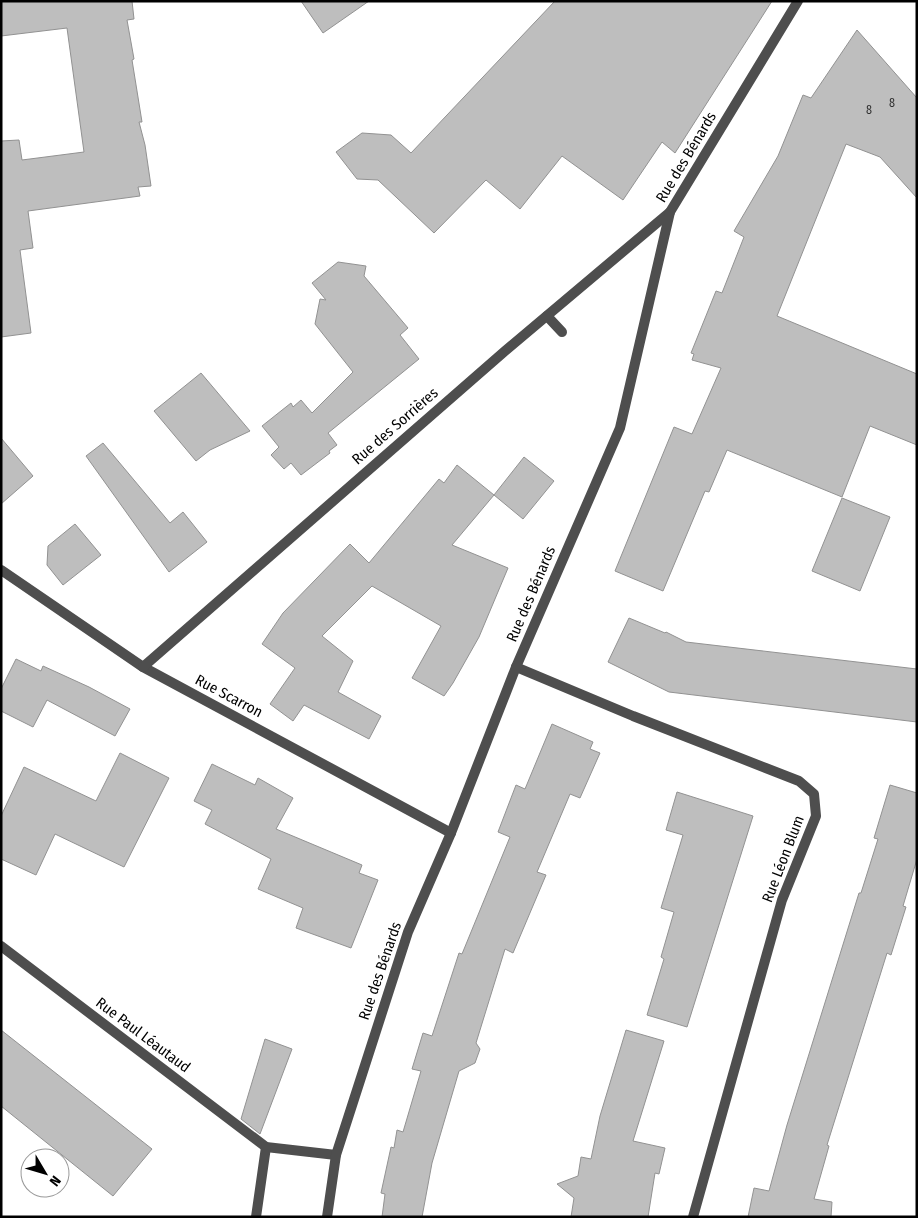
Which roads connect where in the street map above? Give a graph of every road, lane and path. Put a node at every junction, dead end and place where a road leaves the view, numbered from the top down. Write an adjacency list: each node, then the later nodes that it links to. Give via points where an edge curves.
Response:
1 (798, 1): 2 (street, Rue des Bénards)
2 (670, 212): 3 (street, Rue des Sorrières); 7 (street, Rue des Bénards, via 620,428)
3 (547, 316): 4 (street); 6 (street, Rue des Sorrières)
4 (562, 332)
5 (1, 570): 6 (street, Rue Scarron)
6 (143, 667): 8 (street, Rue Scarron)
7 (516, 667): 8 (street, Rue des Bénards); 14 (street, Rue Léon Blum, via 799,781 814,794 816,816 782,900)
8 (451, 832): 11 (street, Rue des Bénards, via 408,932)
9 (1, 946): 10 (street, Rue Paul Léautaud)
10 (266, 1147): 11 (street); 12 (street)
11 (336, 1155): 13 (street, Rue des Bénards)
12 (256, 1217)
13 (327, 1217)
14 (693, 1217)

